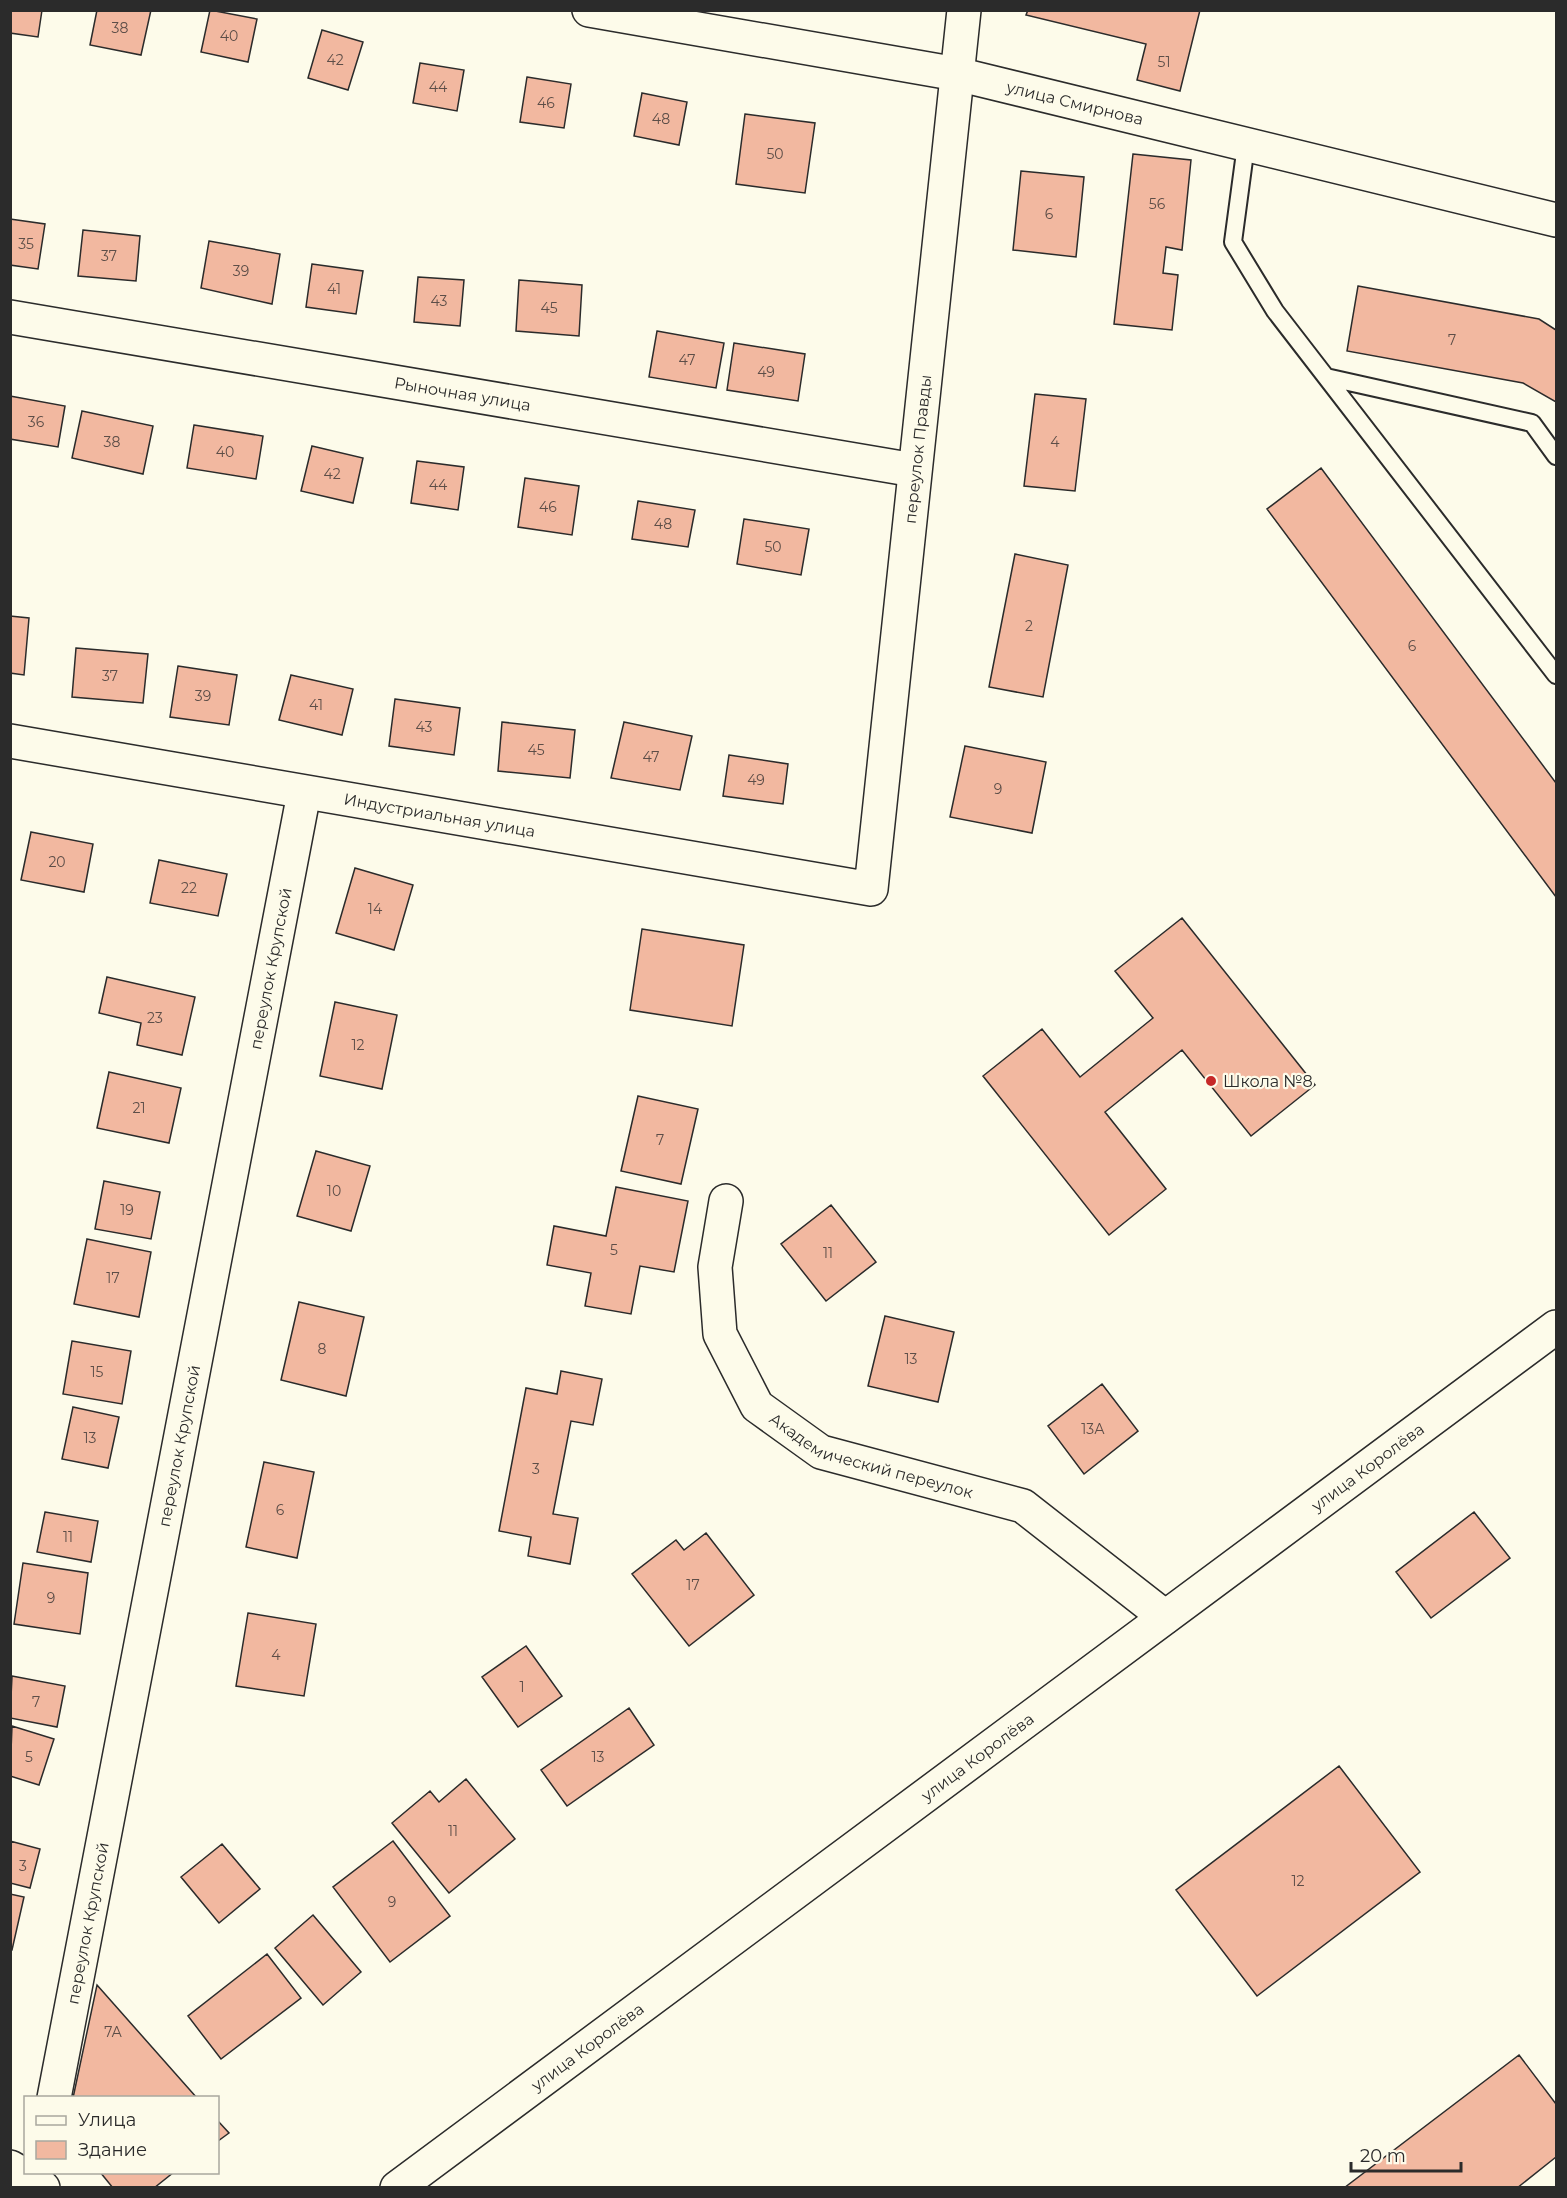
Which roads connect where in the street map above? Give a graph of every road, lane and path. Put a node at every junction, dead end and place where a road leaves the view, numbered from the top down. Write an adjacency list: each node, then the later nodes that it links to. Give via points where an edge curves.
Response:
1 (590, 10): 3 (main road, улица Смирнова)
2 (964, 10): 3 (main road, переулок Правды)
3 (957, 74): 4 (main road, улица Смирнова); 9 (main road, переулок Правды)
4 (1246, 145): 5 (main road, улица Смирнова); 7 (lane, via 1233,242 1275,311)
5 (1557, 220)
6 (10, 317): 9 (main road, Рыночная улица)
7 (1326, 377): 8 (lane, via 1532,423); 10 (lane)
8 (1557, 456)
9 (914, 470): 13 (main road, переулок Правды)
10 (1557, 675)
11 (10, 741): 12 (main road, Индустриальная улица)
12 (304, 793): 13 (main road, Индустриальная улица); 17 (main road, переулок Крупской)
13 (871, 889)
14 (726, 1202): 16 (main road, Академический переулок, via 715,1267 720,1334 757,1406 821,1452 1023,1506)
15 (1557, 1327): 16 (main road, улица Королёва)
16 (1165, 1617): 18 (main road, улица Королёва)
17 (54, 2096)
18 (397, 2187)

